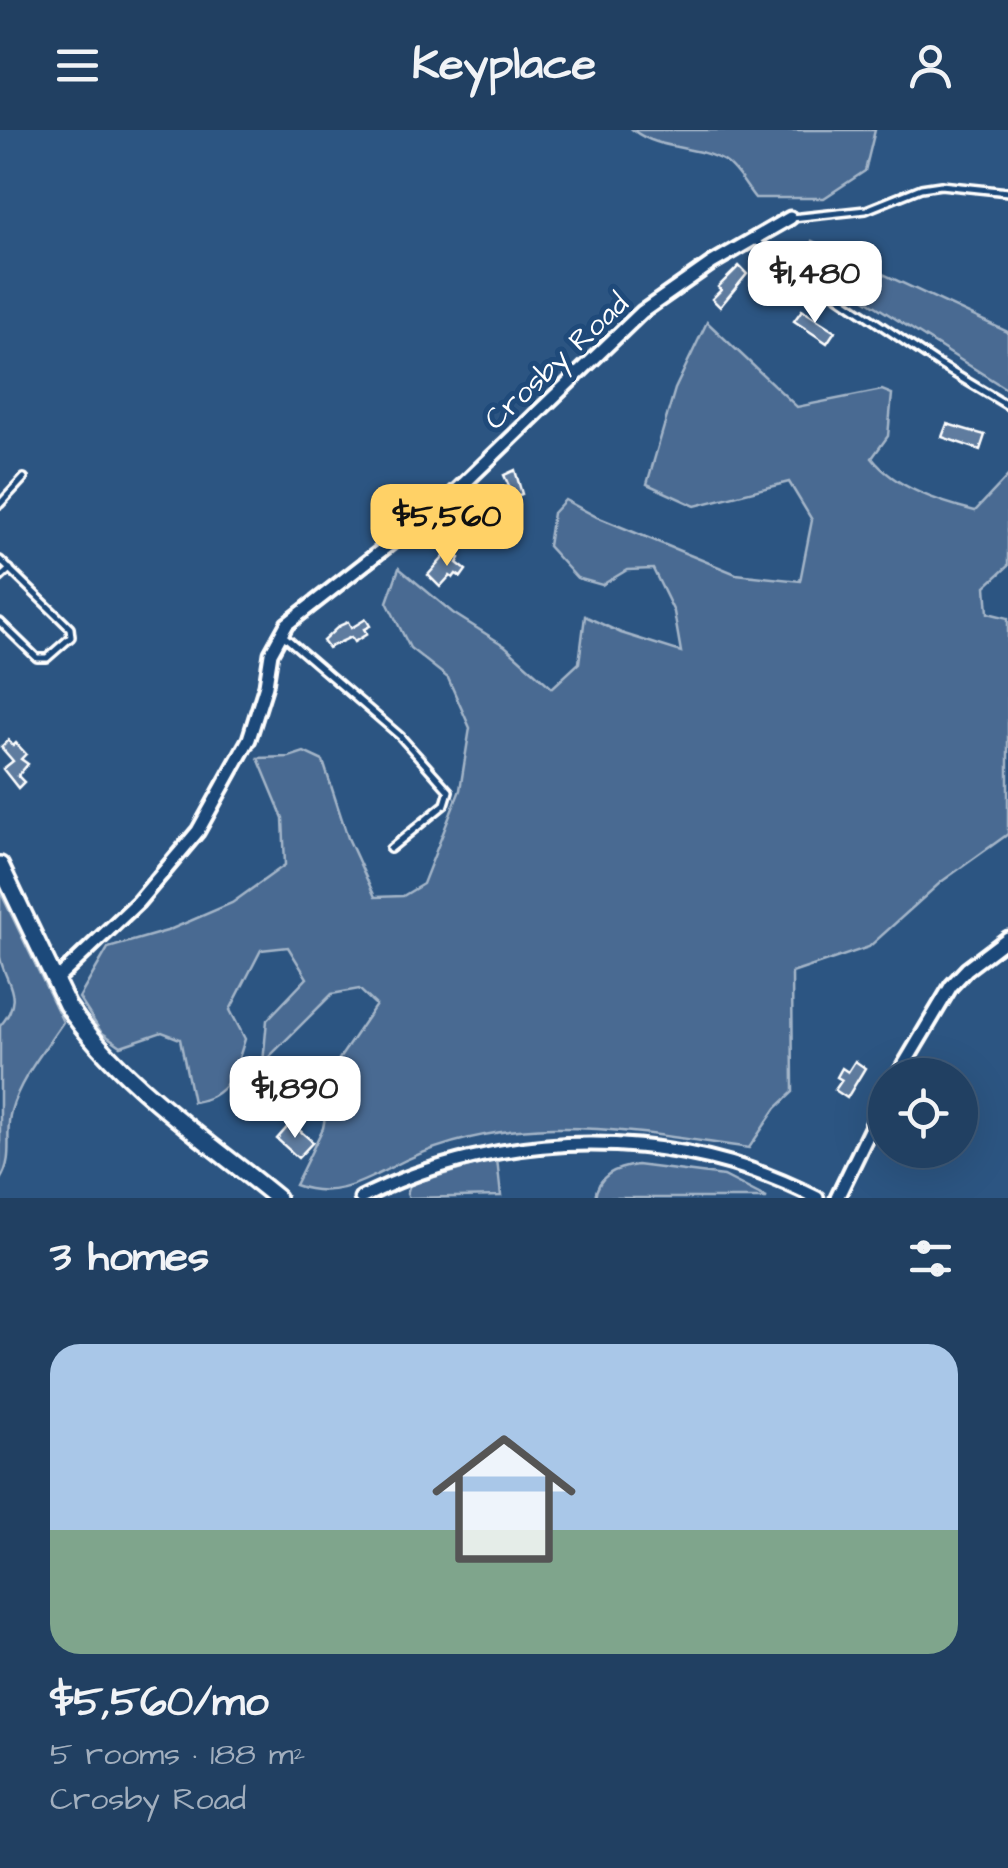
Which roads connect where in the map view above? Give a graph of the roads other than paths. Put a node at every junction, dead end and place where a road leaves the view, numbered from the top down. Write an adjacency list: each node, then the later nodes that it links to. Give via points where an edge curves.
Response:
1 (1008, 192): 2 (lane, via 941,185 866,210)
2 (790, 218): 3 (street, Crosby Road)
3 (752, 238): 4 (lane); 11 (street, Crosby Road, via 642,312 449,498)
4 (1008, 406)
5 (24, 478): 6 (lane)
6 (0, 504)
7 (0, 560): 8 (lane)
8 (10, 568): 9 (lane); 10 (lane, via 70,628 71,637 47,658 37,658)
9 (0, 578)
10 (0, 622)
11 (282, 633): 12 (lane, via 400,736 449,792 444,804); 15 (street, Crosby Road, via 270,652 249,739 198,831 138,902)
12 (390, 849)
13 (0, 864): 15 (street)
14 (1008, 938): 16 (street, via 951,986)
15 (55, 980): 18 (street, via 100,1048)
16 (908, 1058)
17 (868, 1134): 21 (street)
18 (277, 1198)
19 (361, 1198): 20 (street, via 466,1158 620,1144 728,1163)
20 (818, 1198)
21 (837, 1198)

